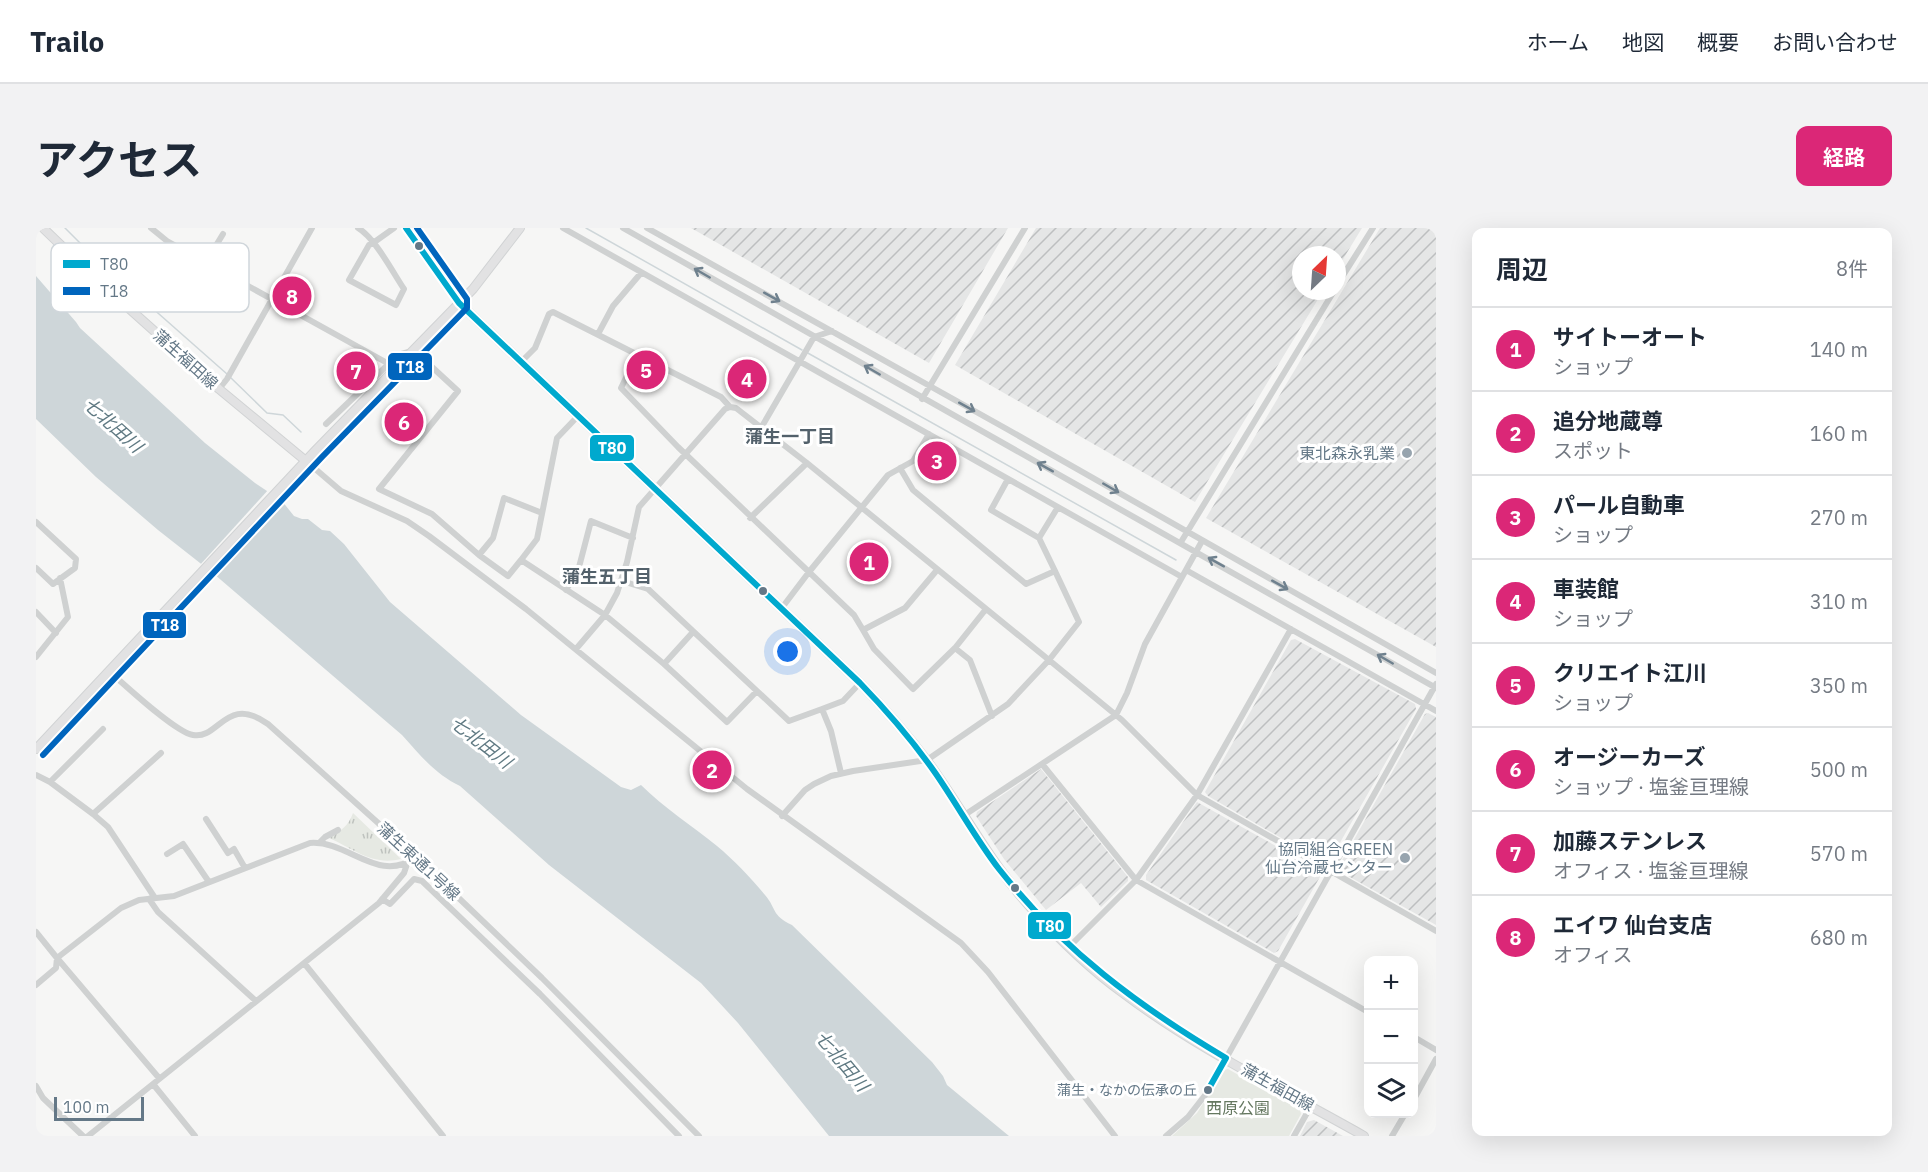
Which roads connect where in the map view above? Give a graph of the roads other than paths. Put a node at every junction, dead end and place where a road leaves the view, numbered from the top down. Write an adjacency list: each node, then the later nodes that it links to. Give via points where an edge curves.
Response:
1 (43, 228): 15 (main road, 蒲生福田線)
2 (151, 228): 16 (street)
3 (302, 228): 13 (street)
4 (358, 228): 18 (street)
5 (394, 228): 18 (street)
6 (406, 228): 24 (street)
7 (520, 228): 24 (main road)
8 (563, 228): 20 (street)
9 (623, 228): 28 (street, one-way to 9)
10 (647, 228): 26 (street, one-way to 26)
11 (1025, 228): 34 (street)
12 (1373, 228): 19 (street)
13 (311, 230): 22 (street)
14 (223, 234): 17 (street)
15 (59, 243)
16 (171, 243)
17 (218, 243)
18 (373, 243): 18 (street, via 404,289 396,305 349,280)
19 (1346, 271)
20 (640, 273): 27 (street, via 613,306); 31 (street)
21 (249, 286): 22 (street)
22 (273, 299): 33 (street); 35 (street)
23 (1329, 300): 55 (street)
24 (459, 303): 29 (main road); 29 (main road, via 454,318); 32 (main road, 蒲生福田線)
25 (133, 312): 35 (main road, 蒲生福田線)
26 (832, 331): 28 (street); 34 (street)
27 (598, 334): 30 (street); 32 (street, via 551,312 535,348)
28 (814, 337): 31 (street); 36 (street, one-way to 28)
29 (416, 353): 33 (street, via 398,355); 45 (main road); 61 (street, via 458,391 379,489 432,514)
30 (637, 355): 37 (street, via 720,397); 44 (street, via 621,388)
31 (800, 359): 40 (street); 42 (street)
32 (521, 362): 38 (main road, 蒲生福田線)
33 (389, 364): 39 (street)
34 (930, 386): 36 (street); 41 (street, one-way to 41)
35 (219, 389): 45 (main road, 蒲生福田線)
36 (922, 399): 43 (street)
37 (730, 407): 40 (street); 44 (street)
38 (578, 416): 49 (main road, 蒲生福田線); 52 (street, via 557,438)
39 (326, 424)
40 (761, 428): 46 (street)
41 (1005, 428): 43 (street); 55 (street, one-way to 55)
42 (929, 434): 47 (street, via 913,461); 48 (street)
43 (998, 441): 59 (street, one-way to 43)
44 (685, 454): 49 (street); 53 (street)
45 (303, 463): 81 (street, via 348,495 413,524); 85 (main road)
46 (807, 463): 51 (street); 53 (street)
47 (900, 468): 51 (street, via 888,476); 66 (street, via 913,490 1026,584)
48 (1008, 479): 50 (street); 57 (street, via 991,510)
49 (655, 488): 56 (street, via 639,507); 72 (main road, 蒲生福田線)
50 (1058, 507): 57 (street); 68 (street)
51 (862, 508): 64 (street); 67 (street)
52 (542, 513): 61 (street, via 504,498 493,538); 62 (street, via 537,539)
53 (750, 518): 67 (street)
54 (36, 522): 69 (street, via 76,559 75,568)
55 (1187, 533): 58 (street); 59 (street)
56 (633, 538): 70 (street); 71 (street, via 591,521 578,571)
57 (1040, 538): 66 (street)
58 (1202, 541): 60 (street); 86 (street, one-way to 86)
59 (1181, 542): 60 (street)
60 (1196, 551): 65 (street); 88 (street, one-way to 60)
61 (479, 555): 62 (street, via 508,576)
62 (521, 560): 71 (street)
63 (36, 567): 69 (street, via 52,584)
64 (937, 570): 73 (street); 77 (street, via 905,608)
65 (1186, 570): 68 (street); 76 (street)
66 (1055, 571): 83 (street, via 1079,622)
67 (810, 572): 72 (street); 77 (street, via 854,615)
68 (1182, 577): 93 (street, via 1145,644)
69 (60, 578): 79 (street, via 68,616)
70 (622, 580): 75 (street); 78 (street, via 648,589)
71 (566, 590): 75 (street)
72 (781, 609): 87 (main road, 蒲生福田線)
73 (986, 609): 80 (street); 83 (street)
74 (36, 612): 79 (street)
75 (605, 615): 81 (street); 84 (street)
76 (1291, 629): 90 (street); 103 (street)
77 (863, 630): 80 (street, via 874,649 913,689)
78 (693, 632): 84 (street); 89 (street)
79 (56, 633): 82 (street)
80 (955, 648): 94 (street, via 970,660)
81 (576, 649): 105 (street)
82 (36, 657)
83 (1049, 660): 93 (street); 94 (street, via 1025,688)
84 (664, 664): 89 (street, via 727,722)
85 (109, 671): 96 (main road); 111 (street, 蒲生東通1号線, via 176,727 195,736 206,734 235,715 258,717)
86 (1436, 673)
87 (860, 683): 91 (street, via 843,701); 98 (main road, 蒲生福田線)
88 (1435, 686): 90 (street)
89 (756, 692): 91 (street, via 789,721)
90 (1425, 704): 92 (street); 114 (street)
91 (822, 709): 100 (street)
92 (1436, 711)
93 (1116, 715): 99 (street); 103 (street)
94 (992, 716): 98 (street)
95 (103, 729): 102 (street)
96 (36, 749)
97 (160, 753): 104 (street)
98 (927, 760): 100 (street); 106 (main road, 蒲生福田線)
99 (1042, 764): 106 (street); 115 (street)
100 (841, 773): 105 (street, via 805,790)
101 (36, 775): 102 (street)
102 (50, 782): 104 (street)
103 (1197, 795): 114 (street); 115 (street)
104 (93, 814): 117 (street, via 108,828)
105 (783, 816): 144 (street, via 974,956)
106 (963, 816): 121 (main road, 蒲生福田線, via 998,868)
107 (206, 819): 113 (street, via 228,853 234,849)
108 (339, 830): 109 (street)
109 (320, 842): 112 (street, via 374,864); 113 (street)
110 (167, 854): 116 (street, via 183,844)
111 (416, 857): 112 (street); 143 (street, 蒲生東通1号線)
112 (407, 864): 118 (street)
113 (245, 868): 116 (street)
114 (1330, 871): 119 (street); 123 (street)
115 (1136, 880): 121 (street); 123 (street)
116 (209, 882): 117 (street, via 174,896)
117 (152, 898): 122 (street, via 121,908); 126 (street, via 158,912)
118 (382, 899): 124 (street); 142 (street, via 390,904 414,879 422,881)
119 (1436, 931)
120 (36, 932): 122 (street)
121 (1069, 946): 130 (main road, 蒲生福田線, via 1121,992)
122 (57, 958): 125 (street, via 56,968); 132 (street)
123 (1279, 961): 127 (street); 130 (street)
124 (304, 963): 126 (street); 141 (street)
125 (36, 985)
126 (256, 1001): 132 (street)
127 (1365, 1010)
128 (1418, 1040): 129 (street)
129 (1436, 1050)
130 (1226, 1058): 136 (main road, 蒲生福田線); 145 (street, via 1200,1102)
131 (1436, 1059): 135 (street)
132 (159, 1078): 133 (street)
133 (153, 1084): 139 (street); 140 (street)
134 (36, 1086): 138 (street, via 43,1098)
135 (1418, 1090)
136 (1311, 1106): 146 (street); 147 (main road, 蒲生福田線)
137 (1402, 1118): 148 (street)
138 (83, 1136)
139 (88, 1136)
140 (195, 1136)
141 (443, 1136)
142 (679, 1136)
143 (699, 1136)
144 (1115, 1136)
145 (1166, 1136)
146 (1294, 1136)
147 (1364, 1136)
148 (1392, 1136)

